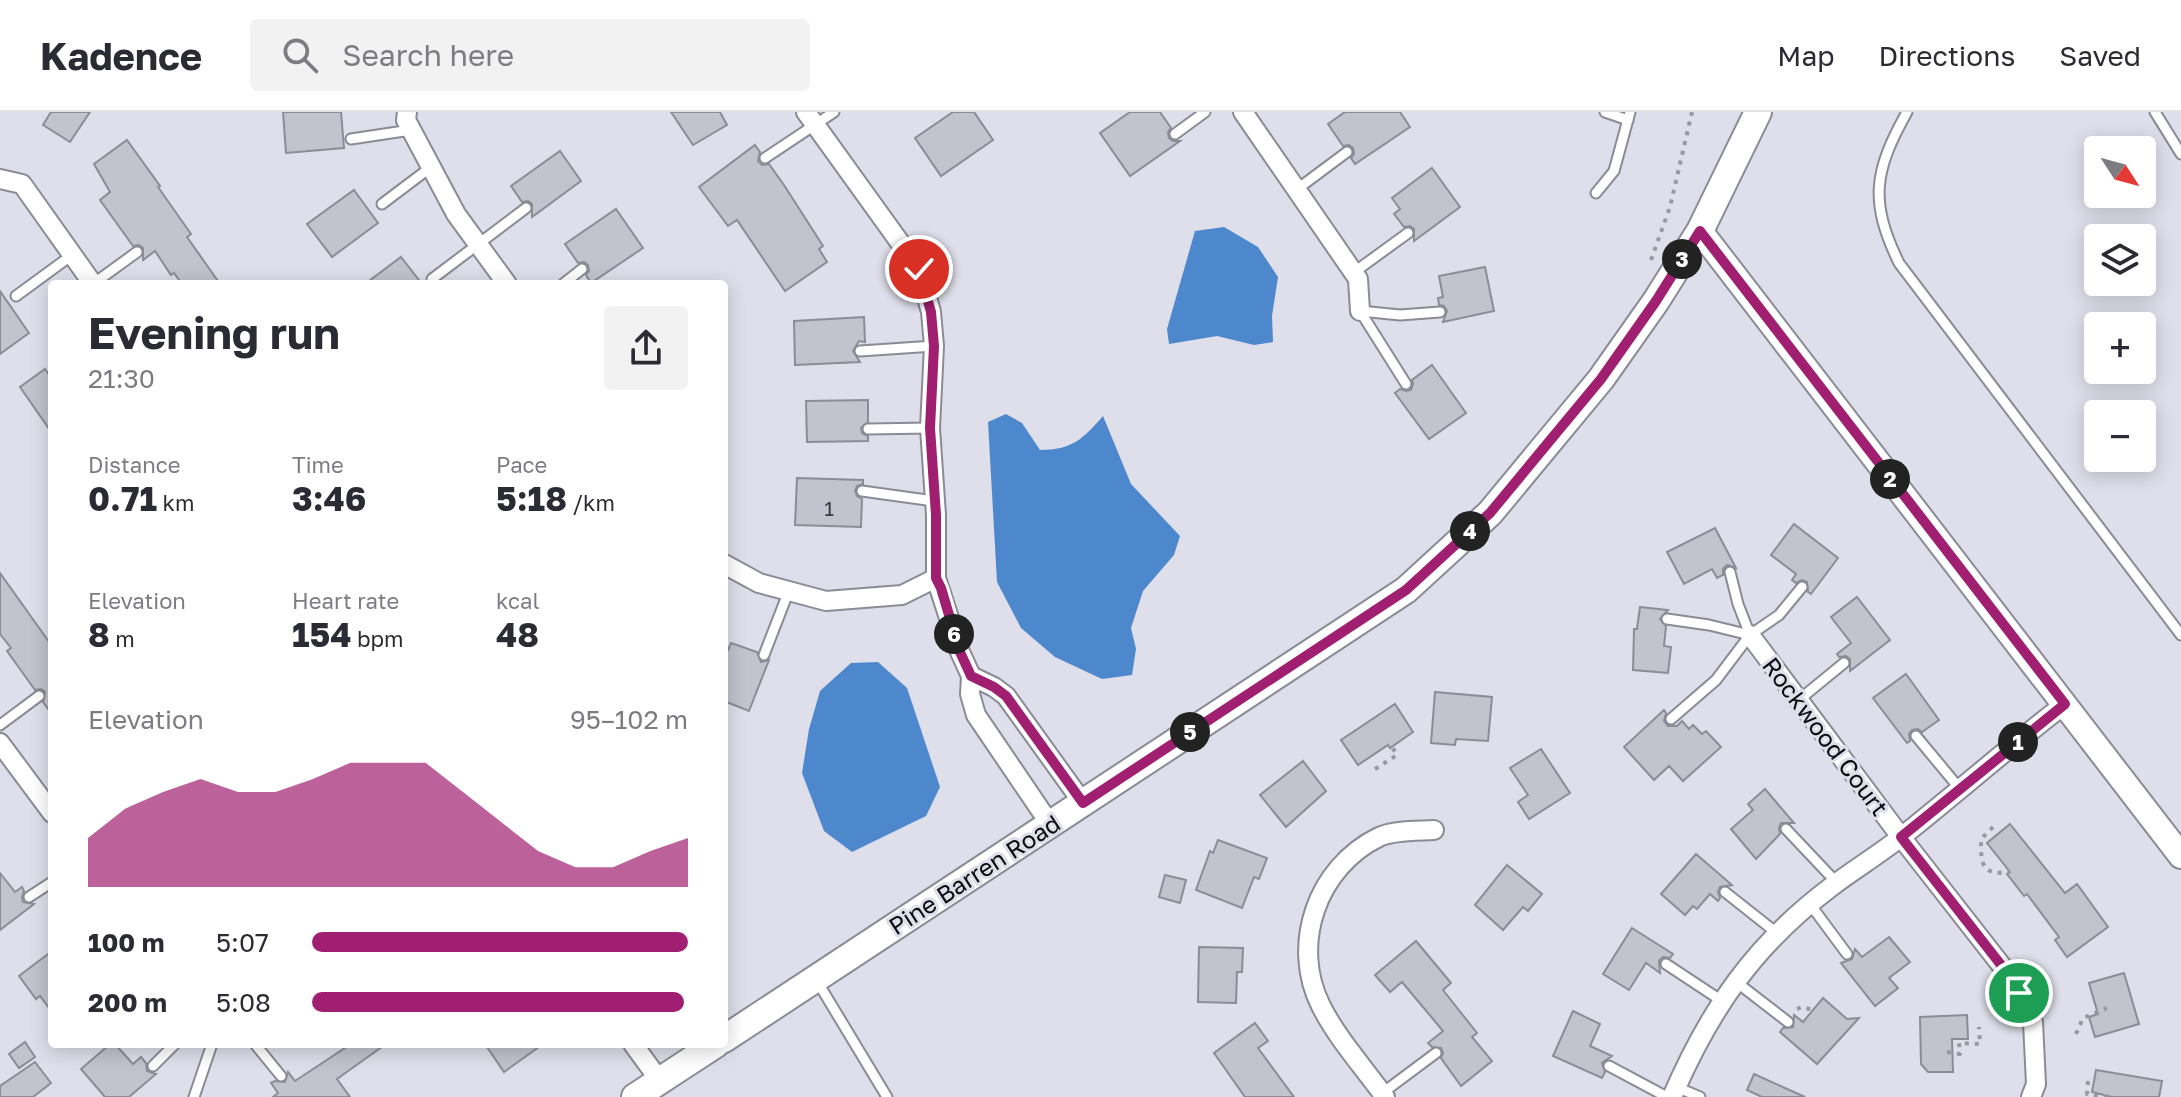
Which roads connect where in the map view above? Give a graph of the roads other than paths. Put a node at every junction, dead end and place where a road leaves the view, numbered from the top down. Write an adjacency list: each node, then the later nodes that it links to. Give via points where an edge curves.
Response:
1 (834, 112): 9 (lane)
2 (1205, 112): 11 (lane)
3 (1605, 112): 8 (lane)
4 (1758, 112): 22 (main road, Pine Barren Road)
5 (1907, 112): 51 (lane, via 1890,142 1879,189 1879,213 1899,263)
6 (2155, 112): 14 (lane)
7 (1246, 113): 18 (street)
8 (1629, 116): 19 (lane, via 1614,171)
9 (811, 119): 15 (lane); 37 (street, via 919,269)
10 (409, 121): 12 (lane); 16 (street)
11 (1175, 134)
12 (351, 139)
13 (1347, 152): 18 (lane)
14 (2181, 154)
15 (765, 158)
16 (431, 167): 20 (lane); 24 (street)
17 (0, 179): 26 (street, via 22,184)
18 (1296, 190): 28 (street)
19 (1596, 193)
20 (382, 204)
21 (526, 208): 24 (lane)
22 (1700, 231): 57 (street); 63 (main road, Pine Barren Road, via 1601,379 1490,513 1406,590)
23 (1408, 233): 28 (lane)
24 (478, 244): 29 (lane); 32 (street)
25 (137, 252): 31 (lane)
26 (72, 255): 30 (street); 34 (lane)
27 (582, 269): 33 (lane)
28 (1353, 273): 35 (street)
29 (432, 279)
30 (90, 280)
31 (98, 280)
32 (504, 280)
33 (568, 280)
34 (16, 296)
35 (1360, 311): 36 (lane); 39 (lane)
36 (1440, 312)
37 (934, 346): 38 (lane); 40 (street)
38 (860, 351)
39 (1406, 384)
40 (930, 428): 41 (lane); 43 (street)
41 (868, 429)
42 (862, 491): 43 (lane)
43 (935, 501): 46 (street)
44 (728, 566): 48 (street)
45 (1730, 572): 50 (lane)
46 (936, 578): 48 (street, via 902,595 826,601); 54 (street)
47 (1802, 587): 50 (lane, via 1779,615)
48 (788, 593): 52 (lane)
49 (1667, 619): 50 (lane)
50 (1750, 635): 56 (street, Rockwood Court); 58 (lane, via 1716,680)
51 (2181, 635)
52 (764, 655)
53 (1844, 663): 56 (lane)
54 (971, 676): 63 (street, via 1006,696); 65 (street, via 976,715)
55 (39, 696): 59 (lane)
56 (1800, 699): 68 (street, Rockwood Court)
57 (2065, 704): 62 (street); 69 (street)
58 (1671, 719)
59 (0, 725)
60 (1916, 736): 62 (lane)
61 (1, 748): 64 (street)
62 (1961, 789): 68 (street)
63 (1083, 803): 65 (main road, Pine Barren Road)
64 (48, 808)
65 (1050, 824): 78 (main road, Pine Barren Road)
66 (1786, 829): 70 (lane)
67 (1434, 830): 94 (street, via 1382,835 1356,851 1336,869 1312,919 1310,978 1321,1005)
68 (1901, 837): 70 (street); 99 (street, Rockwood Court, via 2012,979 2033,1022 2036,1084)
69 (2181, 856)
70 (1837, 883): 74 (street)
71 (48, 885): 73 (lane)
72 (1725, 892): 75 (lane)
73 (29, 897)
74 (1810, 904): 75 (street); 76 (lane)
75 (1778, 934): 79 (street)
76 (1847, 954)
77 (1666, 964): 80 (lane)
78 (816, 978): 82 (main road, Pine Barren Road); 97 (lane)
79 (1735, 981): 80 (street); 81 (lane)
80 (1722, 1001): 93 (street)
81 (1788, 1022)
82 (728, 1036)
83 (171, 1048): 89 (lane)
84 (211, 1048): 95 (lane)
85 (258, 1048): 91 (lane)
86 (636, 1048): 92 (street)
87 (710, 1048): 92 (main road)
88 (1436, 1053): 94 (lane)
89 (153, 1066)
90 (1609, 1066): 93 (lane)
91 (281, 1076)
92 (660, 1081): 96 (main road)
93 (1672, 1094): 98 (lane)
94 (1381, 1096)
95 (194, 1097)
96 (635, 1097)
97 (887, 1097)
98 (1700, 1097)
99 (2031, 1097)

